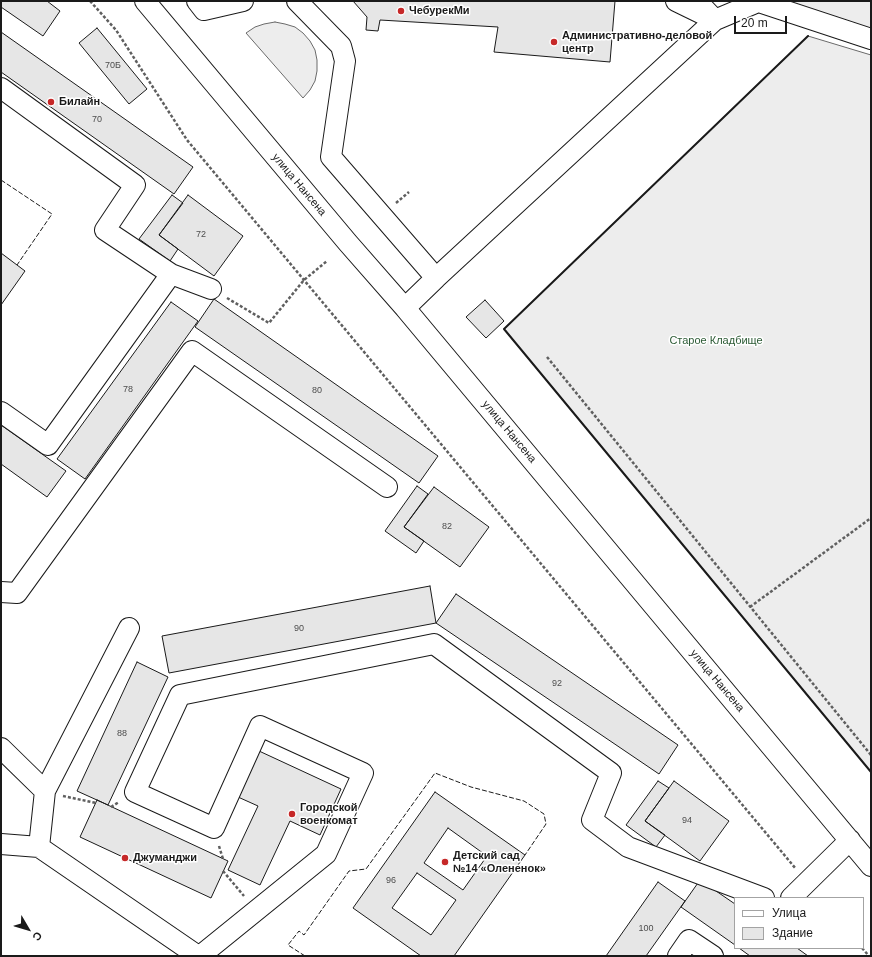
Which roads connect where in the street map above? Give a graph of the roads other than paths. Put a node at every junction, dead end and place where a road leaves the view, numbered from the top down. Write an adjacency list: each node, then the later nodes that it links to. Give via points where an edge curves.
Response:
1 (144, 1): 14 (street, улица Нансена)
2 (196, 1): 3 (street, via 204,10)
3 (243, 1)
4 (297, 1): 12 (street, via 341,46 345,61 331,158)
5 (676, 1): 8 (street)
6 (697, 1): 8 (street)
7 (759, 1): 8 (street); 9 (street)
8 (715, 20): 12 (street)
9 (871, 39)
10 (1, 88): 11 (street, via 135,185 105,230)
11 (171, 274): 13 (street); 15 (street, via 48,445)
12 (436, 278): 14 (street)
13 (211, 289)
14 (405, 308): 21 (street, улица Нансена)
15 (1, 412)
16 (387, 487): 17 (street, via 192,351 17,593)
17 (1, 592)
18 (129, 628): 20 (street)
19 (1, 748): 20 (street)
20 (45, 791): 23 (street)
21 (850, 840): 24 (street, улица Нансена); 26 (street)
22 (1, 844): 23 (street)
23 (40, 847): 27 (street)
24 (871, 866)
25 (761, 897): 27 (street, via 628,847 592,820 611,773 434,644 180,695 135,792 214,828 260,726 364,773 326,854)
26 (792, 897)
27 (199, 956)
28 (678, 956): 29 (street, via 689,940)
29 (713, 956)

